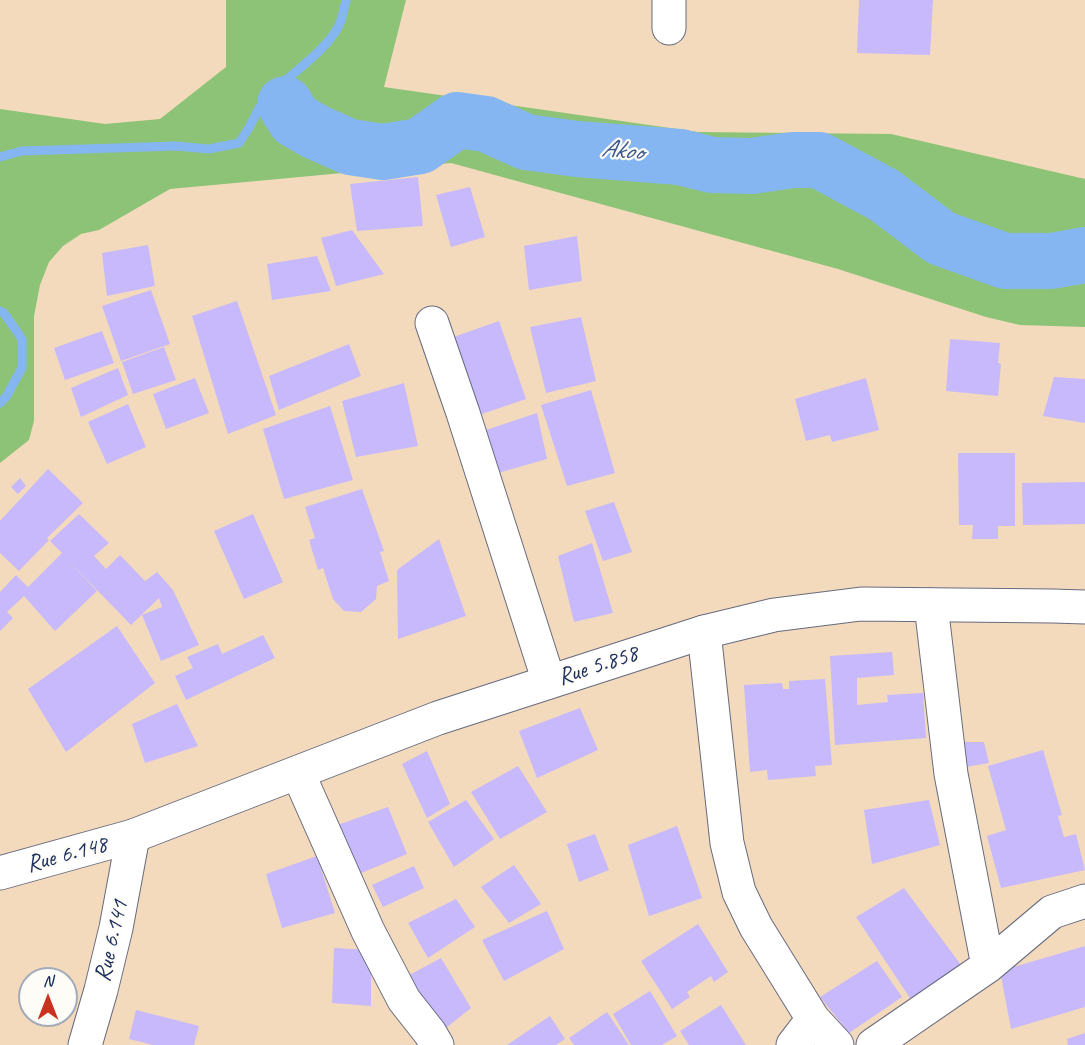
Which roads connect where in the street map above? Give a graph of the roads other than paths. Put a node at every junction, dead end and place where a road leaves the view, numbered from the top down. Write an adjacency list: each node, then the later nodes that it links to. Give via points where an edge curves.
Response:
1 (432, 323): 5 (street)
2 (931, 604): 3 (street, Rue 5.858); 4 (street, Rue 5.858, via 861,604 774,615); 10 (street, via 951,774)
3 (1085, 607)
4 (704, 632): 5 (street, Rue 5.858); 11 (street, via 727,843 739,892)
5 (549, 682): 6 (street, Rue 5.858, via 438,718)
6 (298, 773): 7 (street, Rue 5.858); 13 (street, via 368,931 404,1000)
7 (133, 836): 8 (street, Rue 6.148); 12 (street, Rue 6.141, via 116,928)
8 (0, 873)
9 (1085, 901): 10 (street, via 1052,912)
10 (988, 966): 16 (street)
11 (813, 1019): 14 (street); 15 (street)
12 (85, 1045)
13 (437, 1045)
14 (793, 1045)
15 (837, 1045)
16 (873, 1045)

